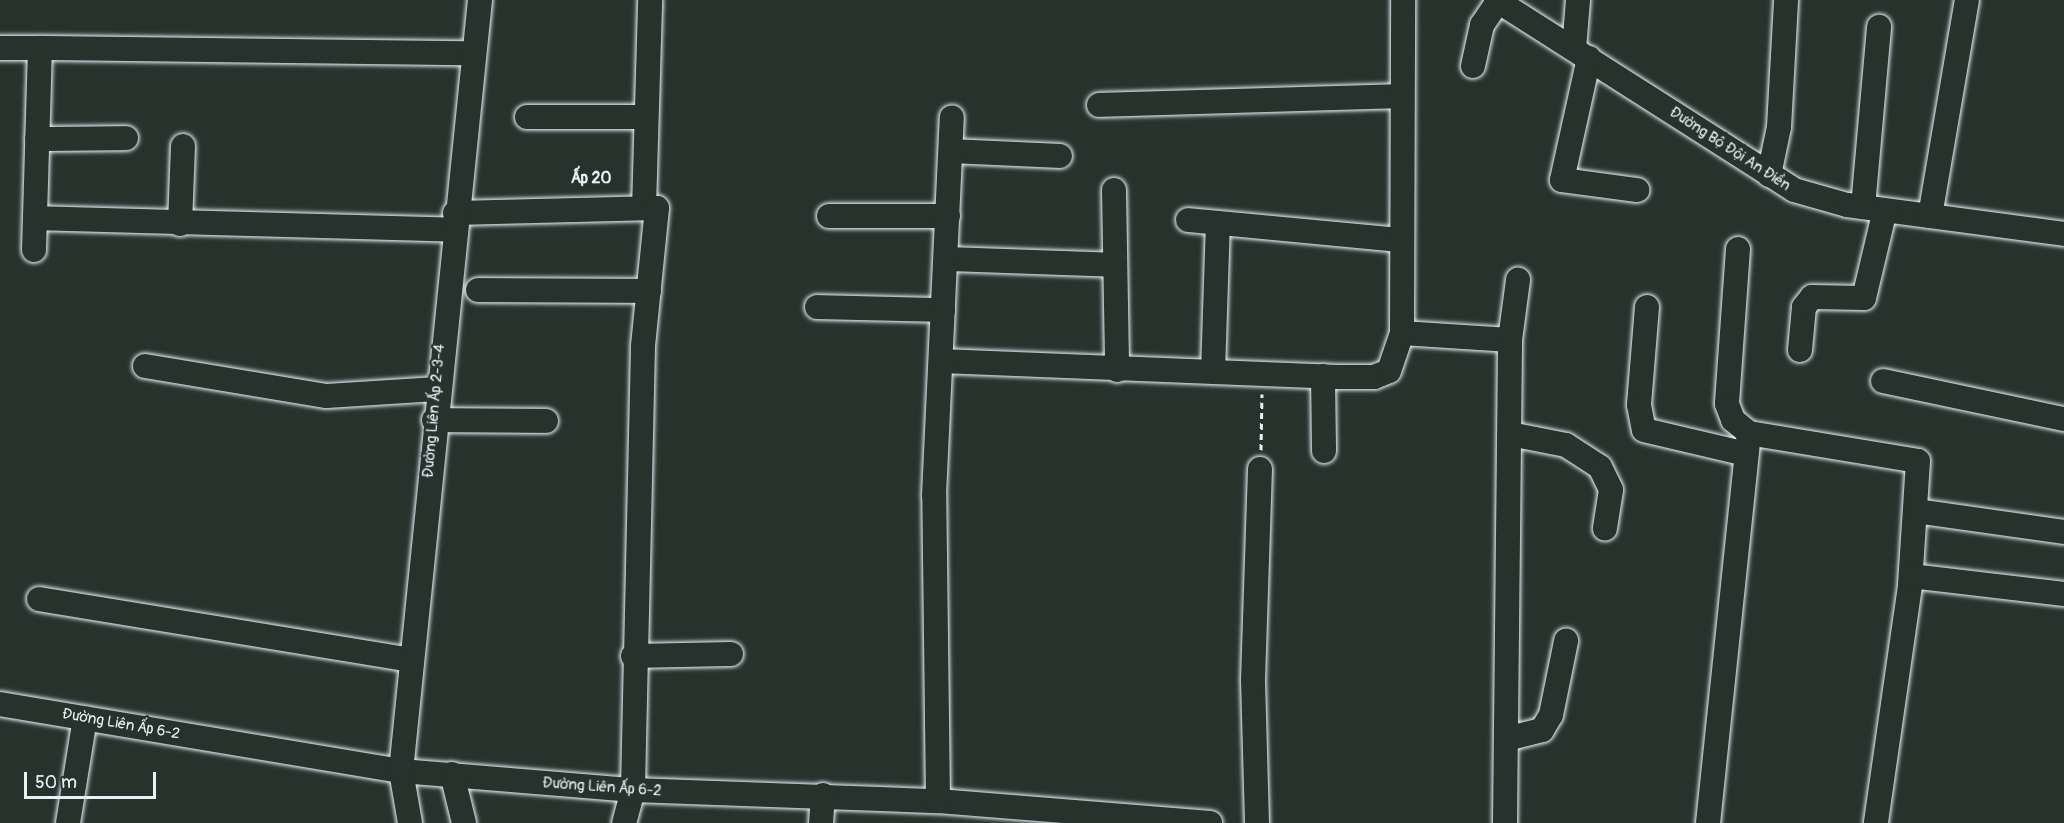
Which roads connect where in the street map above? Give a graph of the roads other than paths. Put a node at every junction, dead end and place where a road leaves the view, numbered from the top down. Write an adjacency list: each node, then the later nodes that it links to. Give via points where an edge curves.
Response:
1 (480, 0): 11 (street, Đường Liên Ấp 2-3-4)
2 (651, 0): 17 (street)
3 (1403, 0): 14 (street)
4 (1578, 0): 12 (street)
5 (1786, 0): 24 (street, via 1779,128)
6 (1967, 0): 31 (street)
7 (1497, 1): 12 (street, Đường Bộ Đội An Điền); 13 (street, via 1482,25)
8 (1879, 27): 28 (street)
9 (0, 48): 10 (street)
10 (40, 48): 11 (street); 20 (street)
11 (474, 53): 34 (street, Đường Liên Ấp 2-3-4)
12 (1581, 54): 24 (street, Đường Bộ Đội An Điền); 26 (street, via 1562,180)
13 (1473, 66)
14 (1401, 96): 15 (street); 38 (street)
15 (1099, 105)
16 (527, 117): 17 (street)
17 (646, 117): 27 (street)
18 (952, 117): 22 (street)
19 (126, 138): 20 (street)
20 (37, 140): 32 (street)
21 (183, 146): 36 (street)
22 (951, 151): 23 (street); 30 (street)
23 (1060, 156)
24 (1769, 175): 28 (street, Đường Bộ Đội An Điền, via 1794,190)
25 (1114, 190): 42 (street)
26 (1637, 190)
27 (644, 208): 34 (street); 45 (street, via 657,208)
28 (1874, 208): 31 (street, Đường Bộ Đội An Điền); 51 (street, via 1864,298 1812,297 1804,307)
29 (829, 216): 30 (street)
30 (948, 216): 41 (street)
31 (1930, 216): 37 (street, Đường Bộ Đội An Điền)
32 (35, 218): 36 (street); 40 (street)
33 (1188, 220): 35 (street)
34 (454, 221): 36 (street); 58 (street, Đường Liên Ấp 2-3-4)
35 (1218, 223): 38 (street); 55 (street)
36 (180, 224)
37 (2064, 234)
38 (1401, 240): 49 (street)
39 (1738, 249): 63 (street, via 1727,404)
40 (34, 250)
41 (946, 259): 42 (street); 48 (street)
42 (1115, 265): 54 (street)
43 (1518, 280): 50 (street)
44 (478, 290): 45 (street)
45 (649, 291): 74 (street)
46 (817, 307): 48 (street)
47 (1647, 307): 63 (street, via 1639,405 1644,430)
48 (943, 310): 52 (street)
49 (1402, 333): 50 (street); 56 (street, via 1389,371 1374,377)
50 (1510, 340): 62 (street)
51 (1800, 351)
52 (941, 361): 54 (street); 83 (street, via 934,495)
53 (145, 366): 58 (street, via 327,396)
54 (1117, 370): 55 (street)
55 (1213, 372): 56 (street)
56 (1323, 376): 64 (street)
57 (1883, 381): 59 (street)
58 (436, 389): 60 (street, Đường Liên Ấp 2-3-4)
59 (2064, 418)
60 (434, 420): 61 (street); 75 (street, Đường Liên Ấp 2-3-4)
61 (546, 421)
62 (1510, 434): 67 (street, via 1566,445 1600,467 1611,490); 78 (street)
63 (1748, 444): 66 (street, via 1918,461); 94 (street)
64 (1324, 451)
65 (1260, 469): 92 (street, via 1253,680)
66 (1916, 512): 68 (street); 69 (street)
67 (1605, 529)
68 (2064, 532)
69 (1911, 576): 70 (street); 95 (street)
70 (2064, 594)
71 (39, 599): 75 (street)
72 (1566, 641): 78 (street, via 1551,715 1542,730)
73 (730, 654): 74 (street)
74 (633, 656): 81 (street)
75 (411, 660): 79 (street, Đường Liên Ấp 2-3-4)
76 (0, 704): 77 (street, Đường Liên Ấp 6-2)
77 (85, 718): 79 (street, Đường Liên Ấp 6-2); 86 (street)
78 (1510, 738): 93 (street)
79 (401, 771): 80 (street, Đường Liên Ấp 6-2); 87 (street, Đường Liên Ấp 2-3-4)
80 (452, 774): 81 (street, Đường Liên Ấp 6-2); 88 (street)
81 (633, 790): 82 (street, Đường Liên Ấp 6-2); 89 (street)
82 (823, 795): 83 (street, Đường Liên Ấp 6-2); 90 (street)
83 (938, 801): 84 (street, Đường Liên Ấp 6-2)
84 (964, 813): 85 (street, Đường Liên Ấp 6-2)
85 (1098, 818): 91 (street, Đường Liên Ấp 6-2)
86 (68, 823)
87 (410, 823)
88 (464, 823)
89 (624, 823)
90 (821, 823)
91 (1210, 823)
92 (1257, 823)
93 (1505, 823)
94 (1708, 823)
95 (1876, 823)

